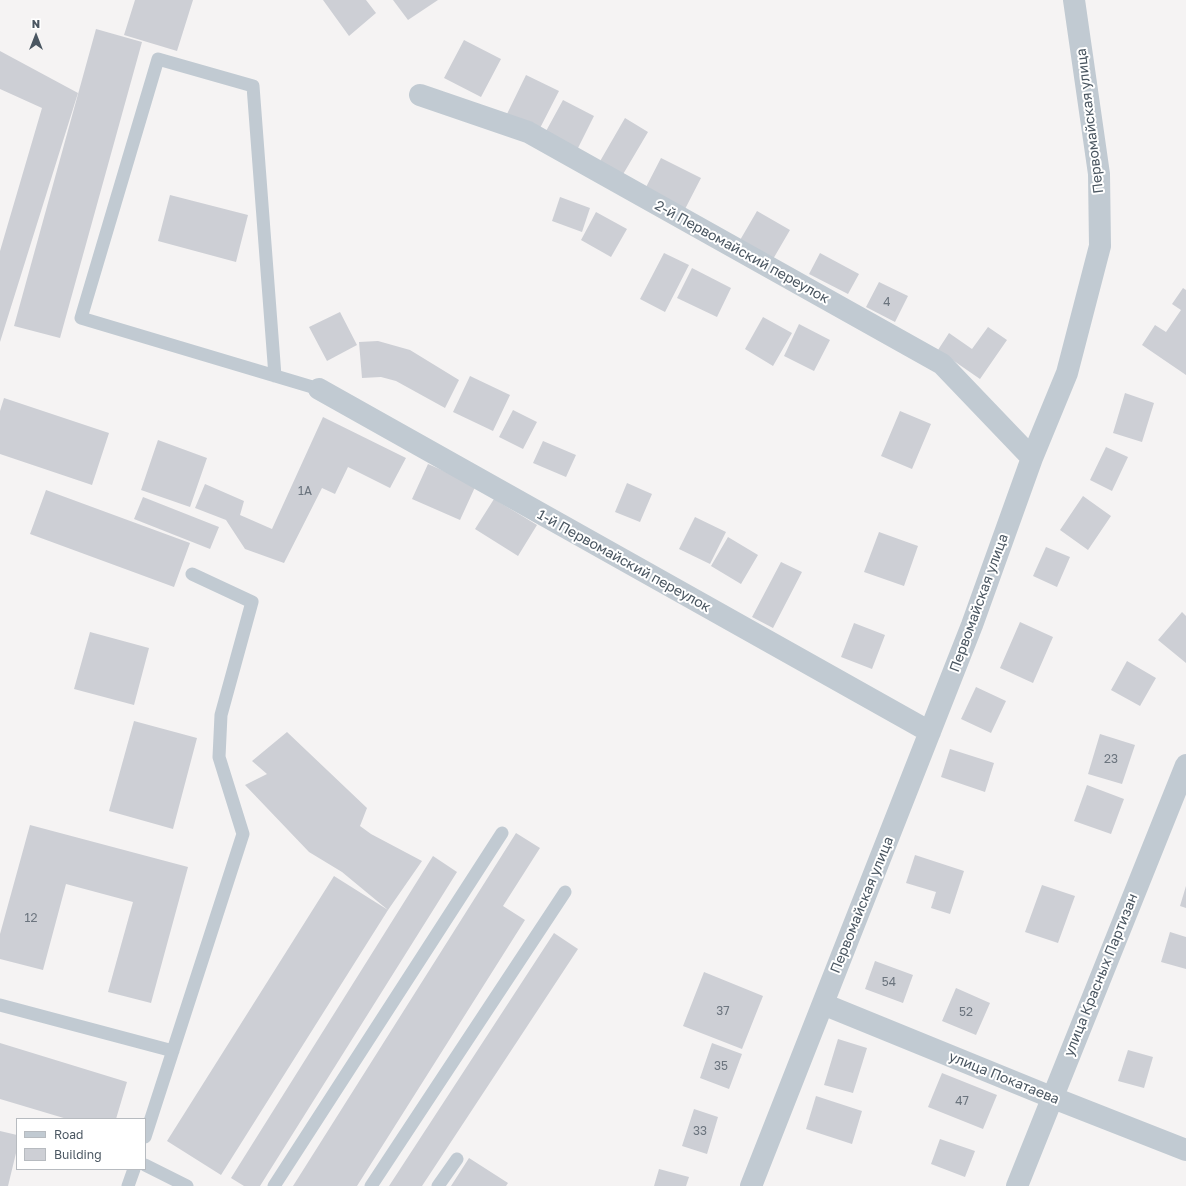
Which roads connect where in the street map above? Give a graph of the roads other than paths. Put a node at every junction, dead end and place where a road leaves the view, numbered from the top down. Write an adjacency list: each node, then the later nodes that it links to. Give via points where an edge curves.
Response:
1 (1074, 0): 5 (street, Первомайская улица, via 1099,174 1100,246 1066,373)
2 (420, 95): 5 (street, 2-й Первомайский переулок, via 528,132 942,364)
3 (275, 376): 3 (lane, via 81,318 158,59 253,86); 4 (lane)
4 (319, 389): 7 (street, 1-й Первомайский переулок)
5 (1032, 458): 7 (street, Первомайская улица, via 972,625)
6 (192, 574): 13 (lane, via 252,602 221,715 219,757 243,834)
7 (930, 732): 11 (street, Первомайская улица)
8 (1186, 765): 14 (street, улица Красных Партизан)
9 (502, 833): 22 (lane)
10 (565, 892): 23 (lane)
11 (823, 1004): 14 (street, улица Покатаева); 25 (street, Первомайская улица)
12 (0, 1005): 13 (lane)
13 (173, 1051): 15 (lane)
14 (1051, 1097): 16 (street, улица Покатаева); 26 (street, улица Красных Партизан)
15 (146, 1134)
16 (1186, 1150)
17 (457, 1159): 24 (lane)
18 (146, 1166): 21 (lane)
19 (134, 1170): 20 (lane)
20 (128, 1186)
21 (187, 1186)
22 (274, 1186)
23 (371, 1186)
24 (438, 1186)
25 (751, 1186)
26 (1017, 1186)

